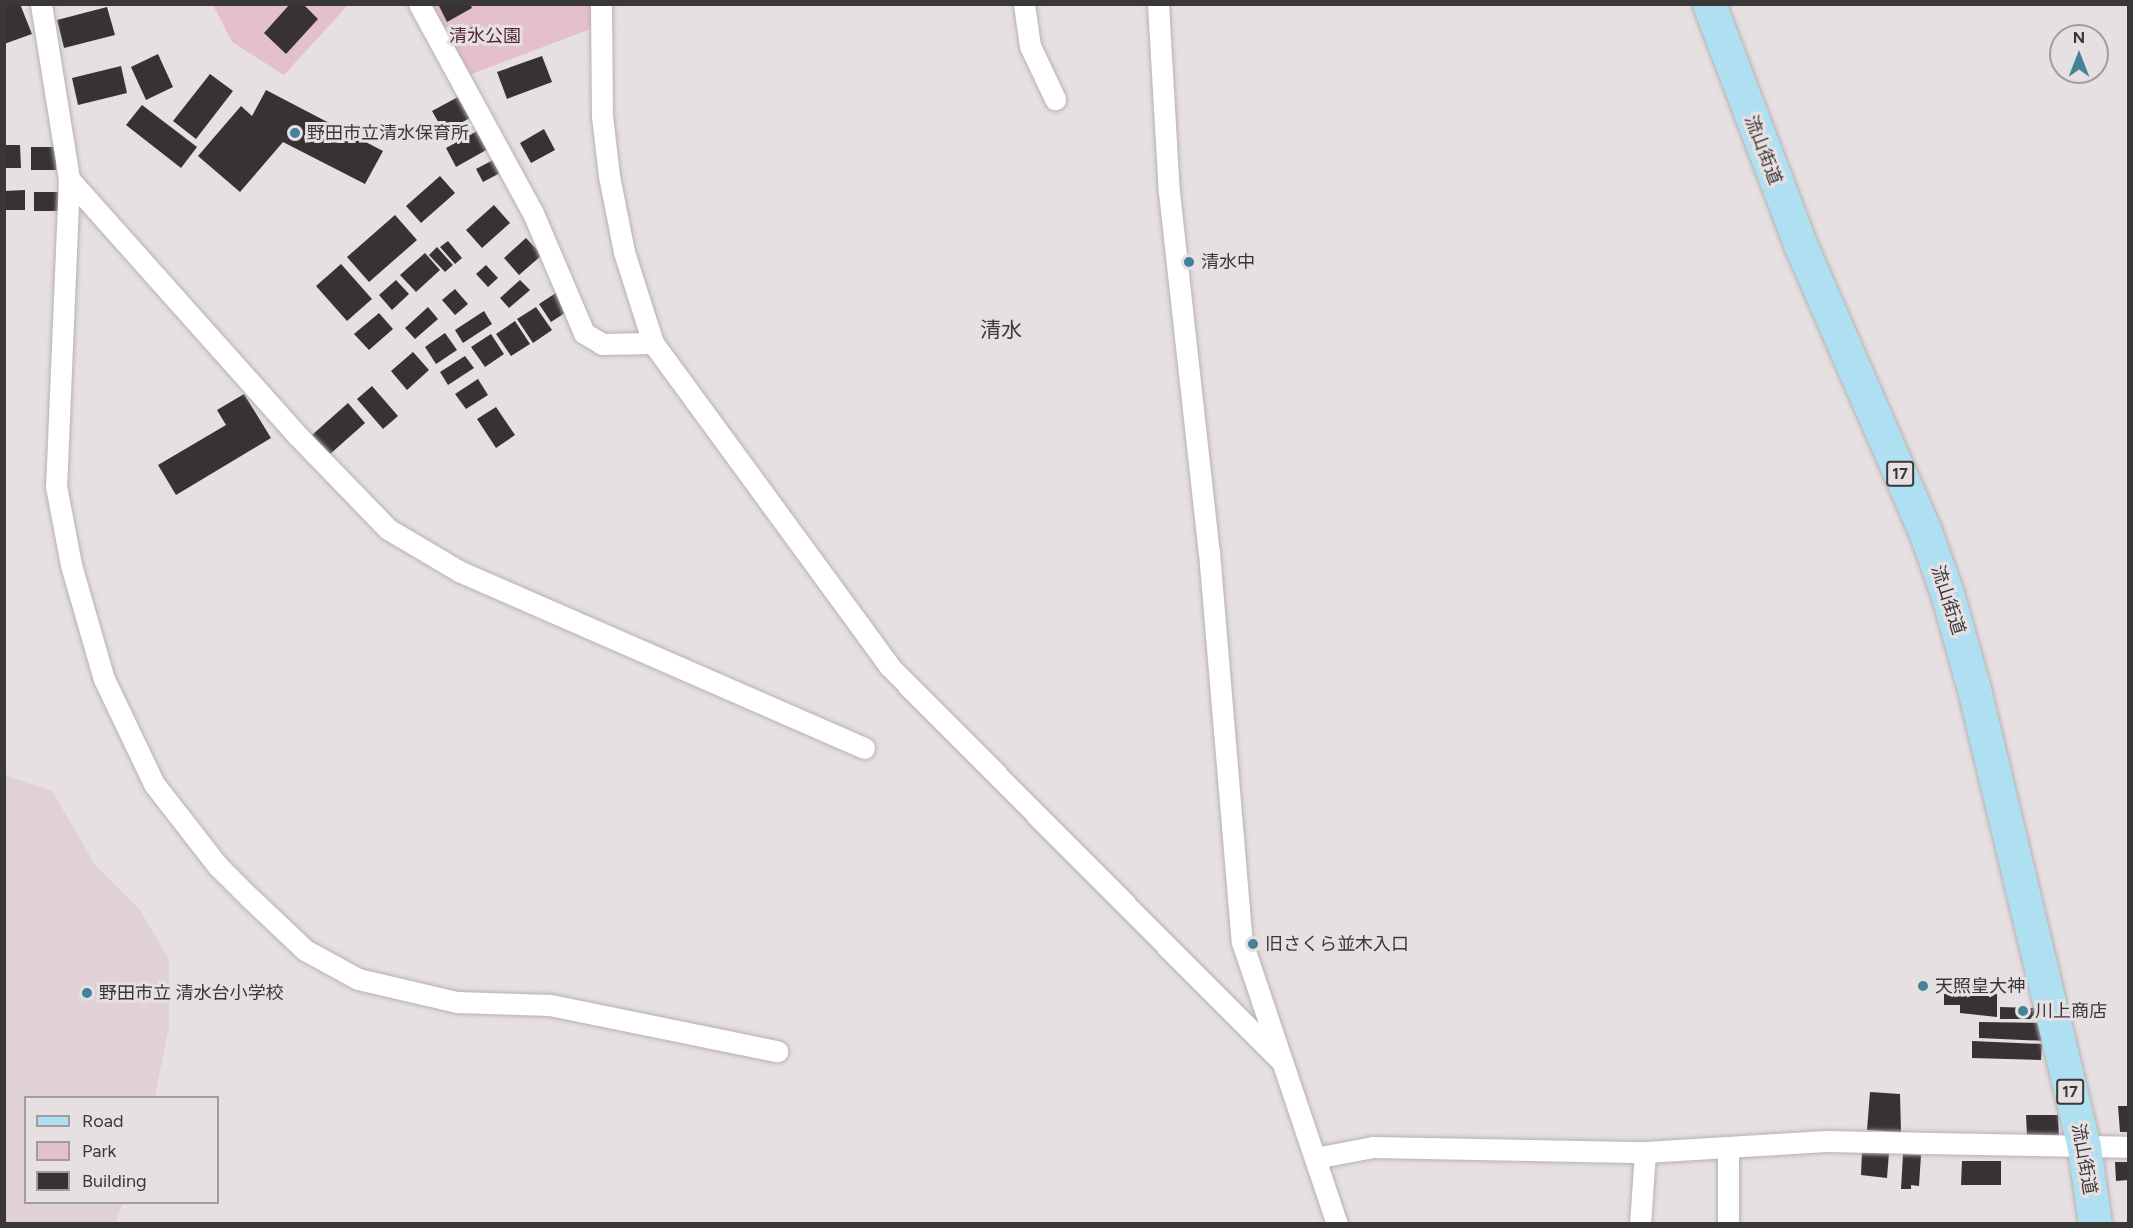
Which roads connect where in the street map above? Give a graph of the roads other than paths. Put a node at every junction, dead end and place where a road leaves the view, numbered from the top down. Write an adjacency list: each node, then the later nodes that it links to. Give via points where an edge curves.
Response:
1 (41, 4): 8 (street)
2 (419, 4): 9 (street, via 533,213 584,333 602,345)
3 (601, 4): 9 (street, via 602,116 609,176 624,252)
4 (1024, 4): 7 (street, via 1030,46)
5 (1158, 4): 12 (street, via 1169,192 1209,552 1238,909 1242,942)
6 (1709, 4): 14 (main road, 流山街道 / 17, via 1808,264 1926,534 1947,593 1974,688)
7 (1055, 99)
8 (69, 179): 10 (street, via 297,435 388,529 459,571); 11 (street, via 56,486 71,565 104,679 136,752 154,784 217,865 304,950 358,979 457,1002 550,1005)
9 (652, 343): 12 (street, via 889,666)
10 (864, 748)
11 (777, 1051)
12 (1279, 1059): 17 (street)
13 (1728, 1147): 14 (street, via 1826,1141); 16 (street); 20 (street)
14 (2084, 1147): 15 (street); 21 (main road, 流山街道 / 17)
15 (2128, 1147)
16 (1645, 1152): 17 (street, via 1373,1147); 19 (street)
17 (1315, 1158): 18 (street)
18 (1337, 1224)
19 (1640, 1224)
20 (1728, 1224)
21 (2095, 1224)

